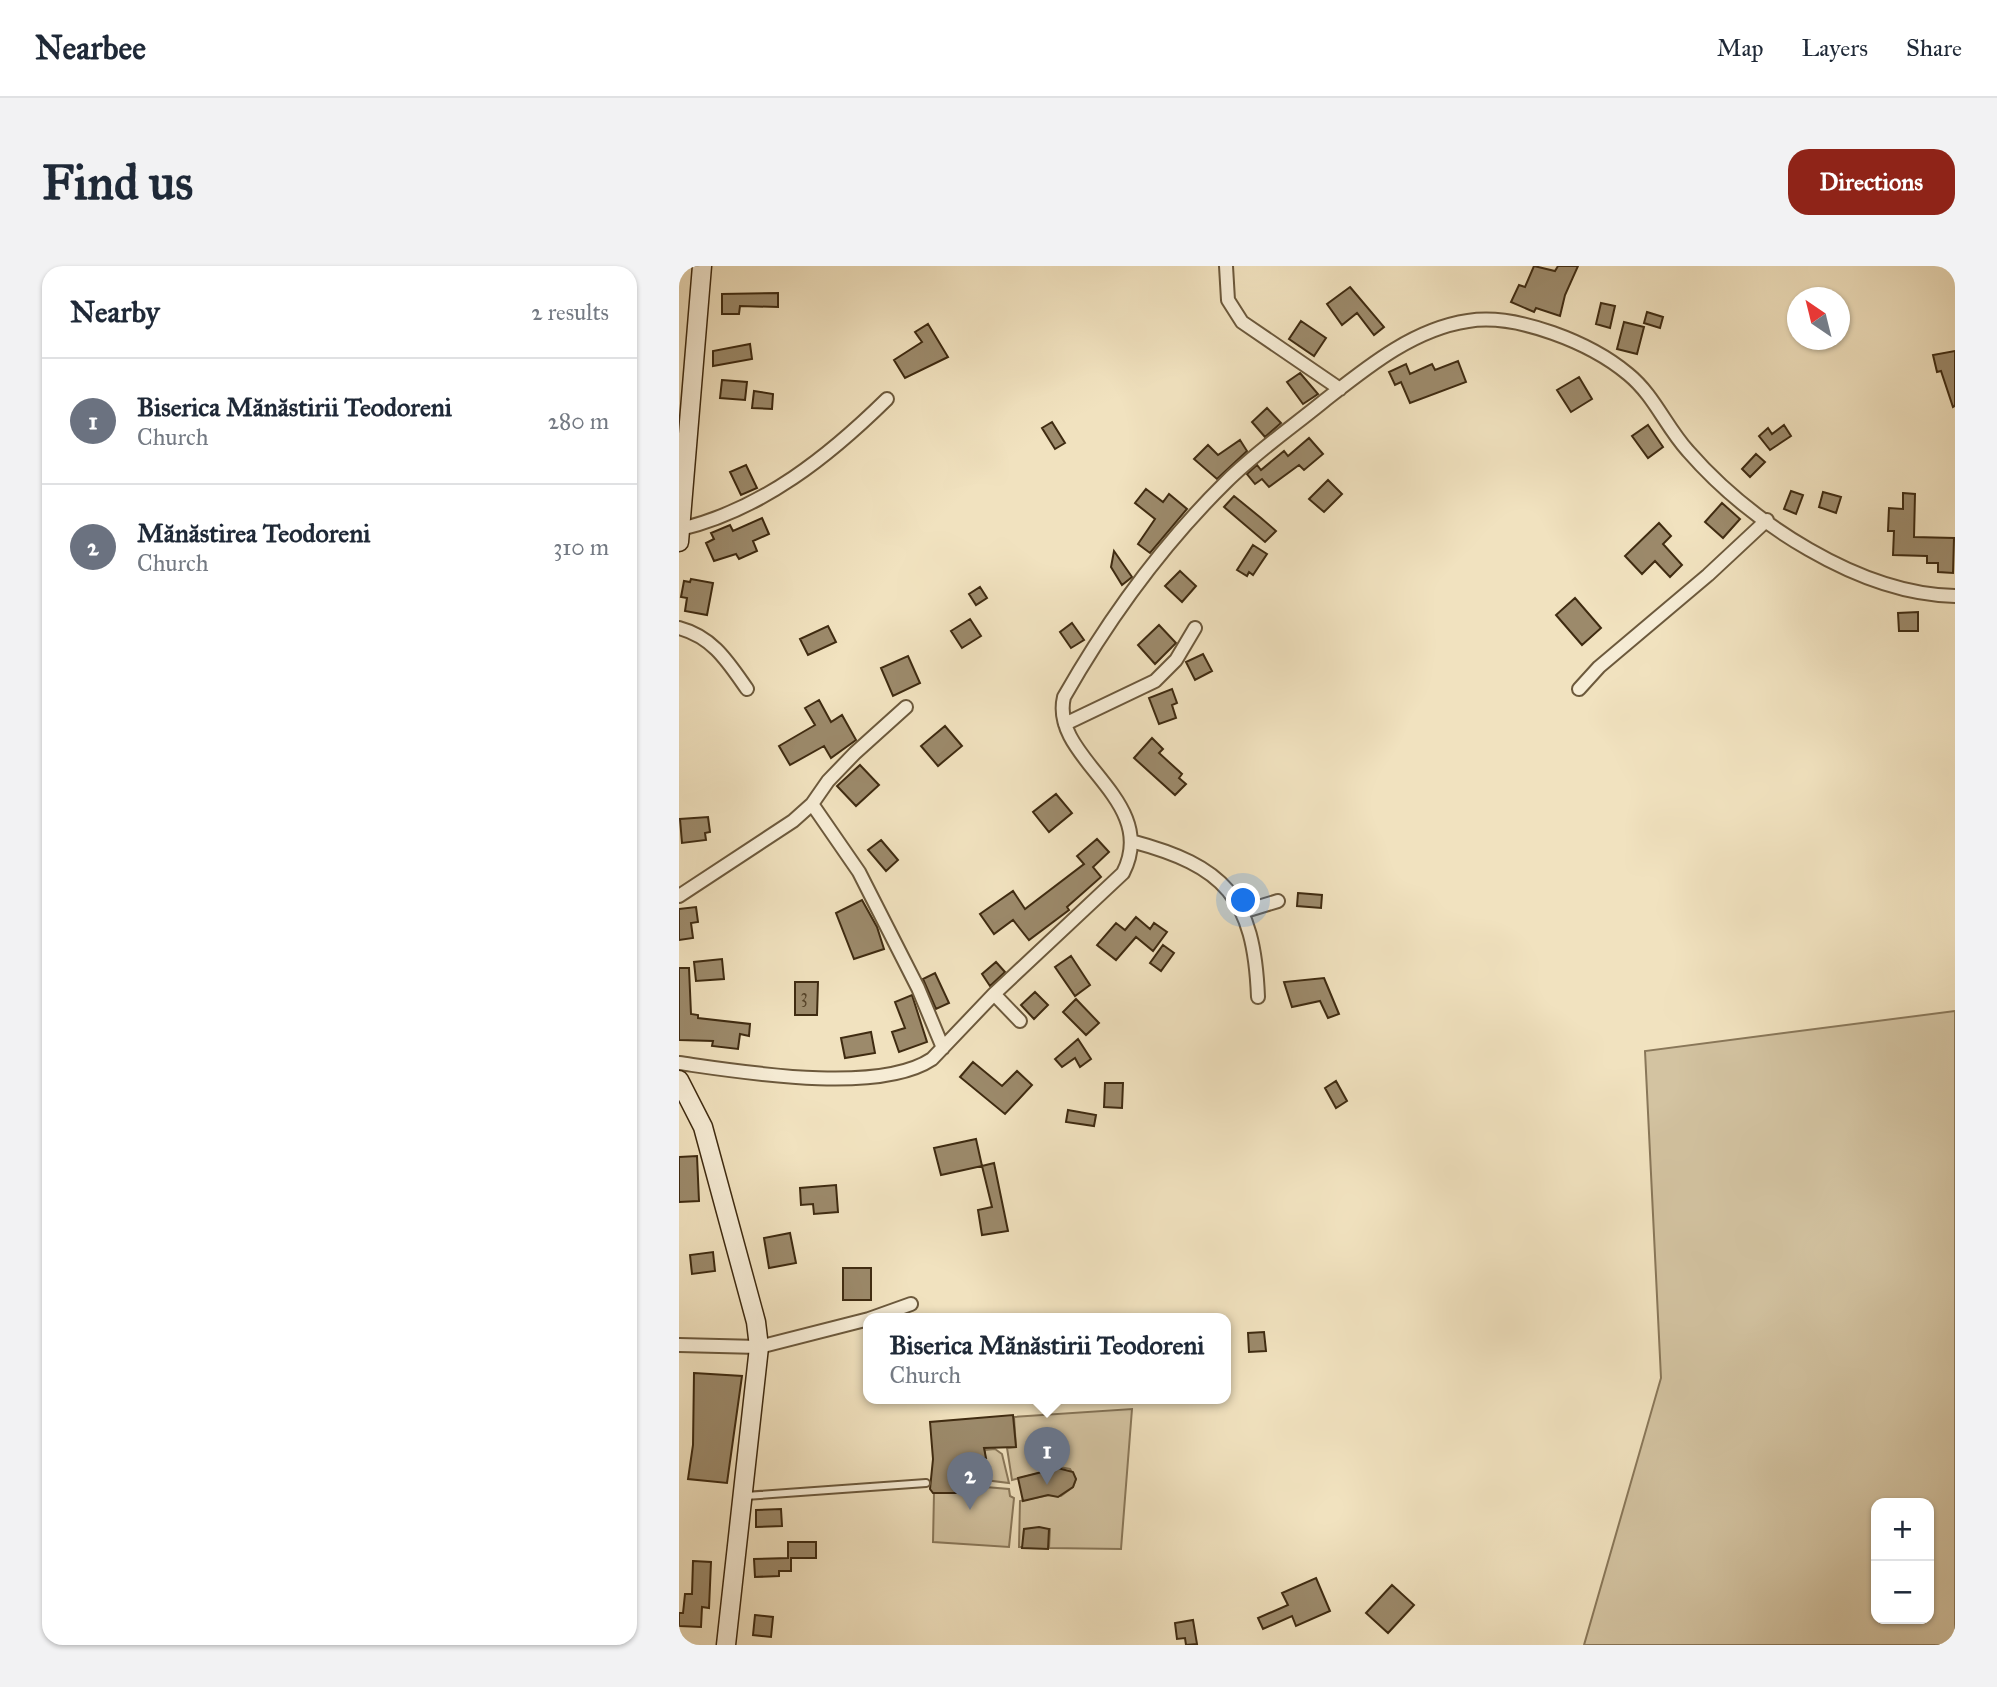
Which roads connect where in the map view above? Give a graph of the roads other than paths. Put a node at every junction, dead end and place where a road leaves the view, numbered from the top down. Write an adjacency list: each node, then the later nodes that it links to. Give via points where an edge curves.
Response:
1 (702, 266): 6 (street)
2 (1226, 266): 3 (street, via 1228,300 1242,322)
3 (1340, 389): 5 (street, via 1398,347 1445,327 1491,319 1535,327 1626,372 1687,451); 13 (street, via 1227,481 1165,547 1068,690 1061,709)
4 (887, 399): 6 (street, via 803,472)
5 (1767, 520): 7 (street, via 1834,563 1871,579 1922,593); 10 (street)
6 (680, 535)
7 (1955, 596)
8 (679, 628): 11 (street, via 707,639)
9 (1195, 628): 13 (street, via 1176,660 1155,681)
10 (1579, 689)
11 (747, 690)
12 (906, 707): 14 (street, via 828,781)
13 (1065, 724): 15 (street, via 1112,793)
14 (812, 804): 16 (street); 22 (street, via 859,872)
15 (1131, 841): 18 (street, via 1213,873 1232,892); 19 (street, via 1131,856 1123,873)
16 (679, 896)
17 (1278, 901): 18 (street)
18 (1242, 912): 20 (street)
19 (993, 994): 21 (street); 22 (street)
20 (1258, 997)
21 (1020, 1021)
22 (943, 1048): 23 (street, via 919,1067 875,1077 788,1076)
23 (679, 1063)
24 (679, 1080): 29 (street, via 703,1127)
25 (911, 1304): 26 (street)
26 (886, 1313)
27 (863, 1321): 29 (street)
28 (679, 1345): 29 (street)
29 (759, 1347): 31 (street)
30 (926, 1482): 31 (lane)
31 (743, 1496): 32 (street)
32 (726, 1645)

